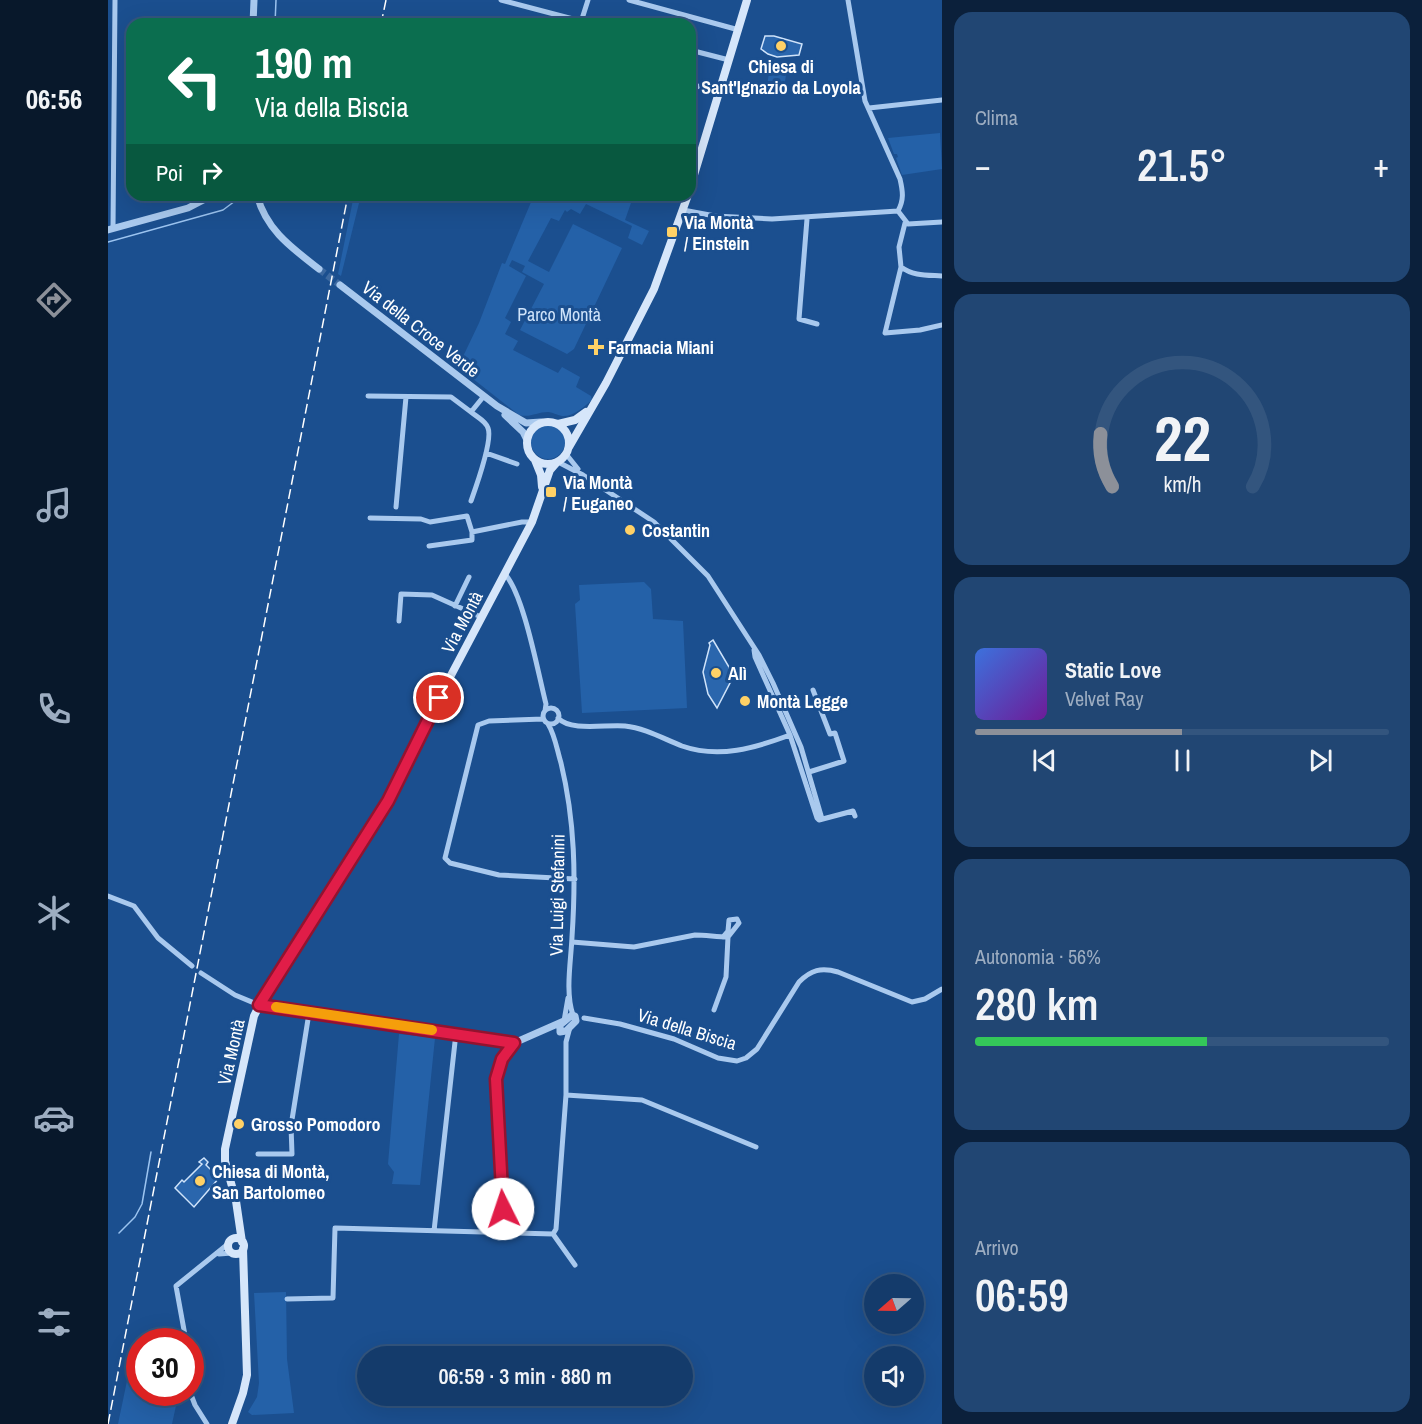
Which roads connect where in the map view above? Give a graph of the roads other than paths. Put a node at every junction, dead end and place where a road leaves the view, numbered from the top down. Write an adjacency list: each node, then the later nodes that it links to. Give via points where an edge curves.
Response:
1 (115, 0): 29 (street)
2 (254, 0): 8 (street)
3 (501, 0): 9 (street)
4 (588, 0): 10 (street)
5 (629, 0): 11 (street)
6 (747, 0): 13 (main road)
7 (848, 0): 19 (street)
8 (253, 18)
9 (564, 18)
10 (583, 18)
11 (695, 18)
12 (696, 18): 13 (street)
13 (739, 30): 15 (main road)
14 (696, 52): 15 (street)
15 (729, 60): 17 (main road)
16 (696, 86): 17 (street)
17 (719, 92): 20 (main road)
18 (942, 100): 19 (street)
19 (869, 108): 25 (street, via 900,179 903,200)
20 (696, 167)
21 (201, 201): 29 (street)
22 (259, 201): 31 (street, via 279,236)
23 (686, 201): 24 (main road, Via Montà)
24 (683, 210): 26 (street, via 748,218); 39 (main road, Via Montà, via 654,289)
25 (898, 212): 26 (street); 28 (street)
26 (807, 219): 34 (street, via 799,319)
27 (942, 222): 28 (street)
28 (905, 223): 30 (street, via 899,247)
29 (111, 229)
30 (901, 267): 32 (street, via 920,275); 35 (street, via 885,333)
31 (319, 269)
32 (942, 276)
33 (340, 285): 37 (street, Via della Croce Verde)
34 (818, 324)
35 (942, 325)
36 (368, 396): 38 (street, Via della Croce Verde)
37 (484, 396): 40 (street, Via della Croce Verde); 41 (street, Via della Croce Verde)
38 (406, 397): 41 (street, Via della Croce Verde, via 451,397); 53 (street)
39 (594, 405): 43 (main road, Via Montà, via 575,420); 45 (main road, Via Montà)
40 (497, 406): 42 (street, Via della Croce Verde, via 526,423); 44 (street, Via della Croce Verde)
41 (471, 412): 46 (street, Via della Croce Verde, via 488,426)
42 (540, 422): 43 (main road); 44 (main road)
43 (558, 424): 45 (main road, via 566,431)
44 (527, 440): 47 (main road, Via Montà)
45 (568, 451): 48 (main road, Via Montà); 50 (street)
46 (486, 453): 49 (street); 51 (street, Via della Croce Verde)
47 (535, 460): 48 (main road); 52 (main road, Via Montà, via 542,475)
48 (557, 462): 50 (street); 52 (main road, Via Montà, via 550,470)
49 (517, 464)
50 (583, 475): 63 (street, via 654,522 687,554 708,576)
51 (471, 501)
52 (540, 503): 55 (main road, Via Montà)
53 (396, 507)
54 (370, 519): 56 (street, via 430,522 467,516)
55 (532, 522): 56 (street); 58 (main road, Via Montà)
56 (472, 532): 57 (street, via 472,540)
57 (429, 546)
58 (505, 573): 61 (main road, Via Montà); 65 (street, via 519,602)
59 (469, 577): 60 (street)
60 (455, 606): 61 (street); 62 (street, via 432,595 401,594)
61 (481, 617): 85 (main road, Via Montà, via 388,801)
62 (399, 621)
63 (754, 650): 66 (street); 70 (street)
64 (813, 690): 74 (street, via 844,761)
65 (547, 708): 67 (street); 68 (street, via 556,711)
66 (787, 712): 70 (street); 72 (street)
67 (543, 719): 69 (street, Via Luigi Stefanini); 78 (street, via 478,725 445,858 450,863 499,875)
68 (557, 720): 69 (street); 70 (street, via 568,724 629,726 702,751 742,750); 71 (street, Via Luigi Stefanini)
69 (548, 724): 71 (street, Via Luigi Stefanini)
70 (790, 735): 72 (street); 73 (street)
71 (554, 736): 78 (street, Via Luigi Stefanini, via 570,806)
72 (800, 745): 74 (street)
73 (801, 766): 74 (street); 75 (street)
74 (809, 772): 75 (street); 77 (street)
75 (808, 786): 77 (street, via 816,816)
76 (855, 816): 77 (street, via 853,811)
77 (821, 819)
78 (575, 879): 80 (street, Via Luigi Stefanini)
79 (108, 896): 81 (street, via 134,906 158,938)
80 (572, 942): 83 (street, Via Luigi Stefanini); 86 (street, via 634,947 695,935 726,937 726,977)
81 (192, 966)
82 (201, 973): 85 (street)
83 (570, 985): 88 (street, Via Luigi Stefanini); 89 (street, Via Luigi Stefanini)
84 (942, 989): 88 (street, Via della Biscia, via 912,1002 838,972 818,970 799,982 757,1049 737,1061 620,1024)
85 (259, 1005): 87 (street); 98 (main road, Via Montà, via 225,1149)
86 (714, 1010)
87 (309, 1013): 92 (street); 97 (street, via 291,1126 292,1154)
88 (573, 1020): 89 (street, Via della Biscia); 91 (street, Via della Biscia); 93 (street)
89 (564, 1021): 90 (street, Via della Biscia); 91 (street, Via della Biscia)
90 (545, 1029): 91 (street, Via della Biscia); 94 (street, Via della Biscia)
91 (560, 1031): 93 (street)
92 (456, 1033): 94 (street); 100 (street)
93 (566, 1042): 95 (street)
94 (514, 1043): 99 (street, via 502,1059 496,1079)
95 (566, 1095): 96 (street, via 642,1100); 101 (street)
96 (756, 1147)
97 (258, 1154)
98 (237, 1211): 102 (main road, Via Montà); 103 (main road, Via Montà)
99 (504, 1225)
100 (434, 1231): 101 (street); 108 (street, via 335,1228 333,1298)
101 (553, 1234): 106 (street)
102 (230, 1242): 103 (main road, via 236,1238); 104 (main road); 105 (street)
103 (242, 1245): 104 (main road, via 239,1253); 107 (main road, Via Montà)
104 (233, 1253): 105 (street); 107 (main road)
105 (215, 1255): 109 (street, via 176,1286)
106 (575, 1265)
107 (242, 1269): 112 (main road, Via Montà, via 248,1355 243,1393)
108 (287, 1299)
109 (184, 1328)
110 (196, 1406): 111 (street)
111 (207, 1424)
112 (232, 1424)

